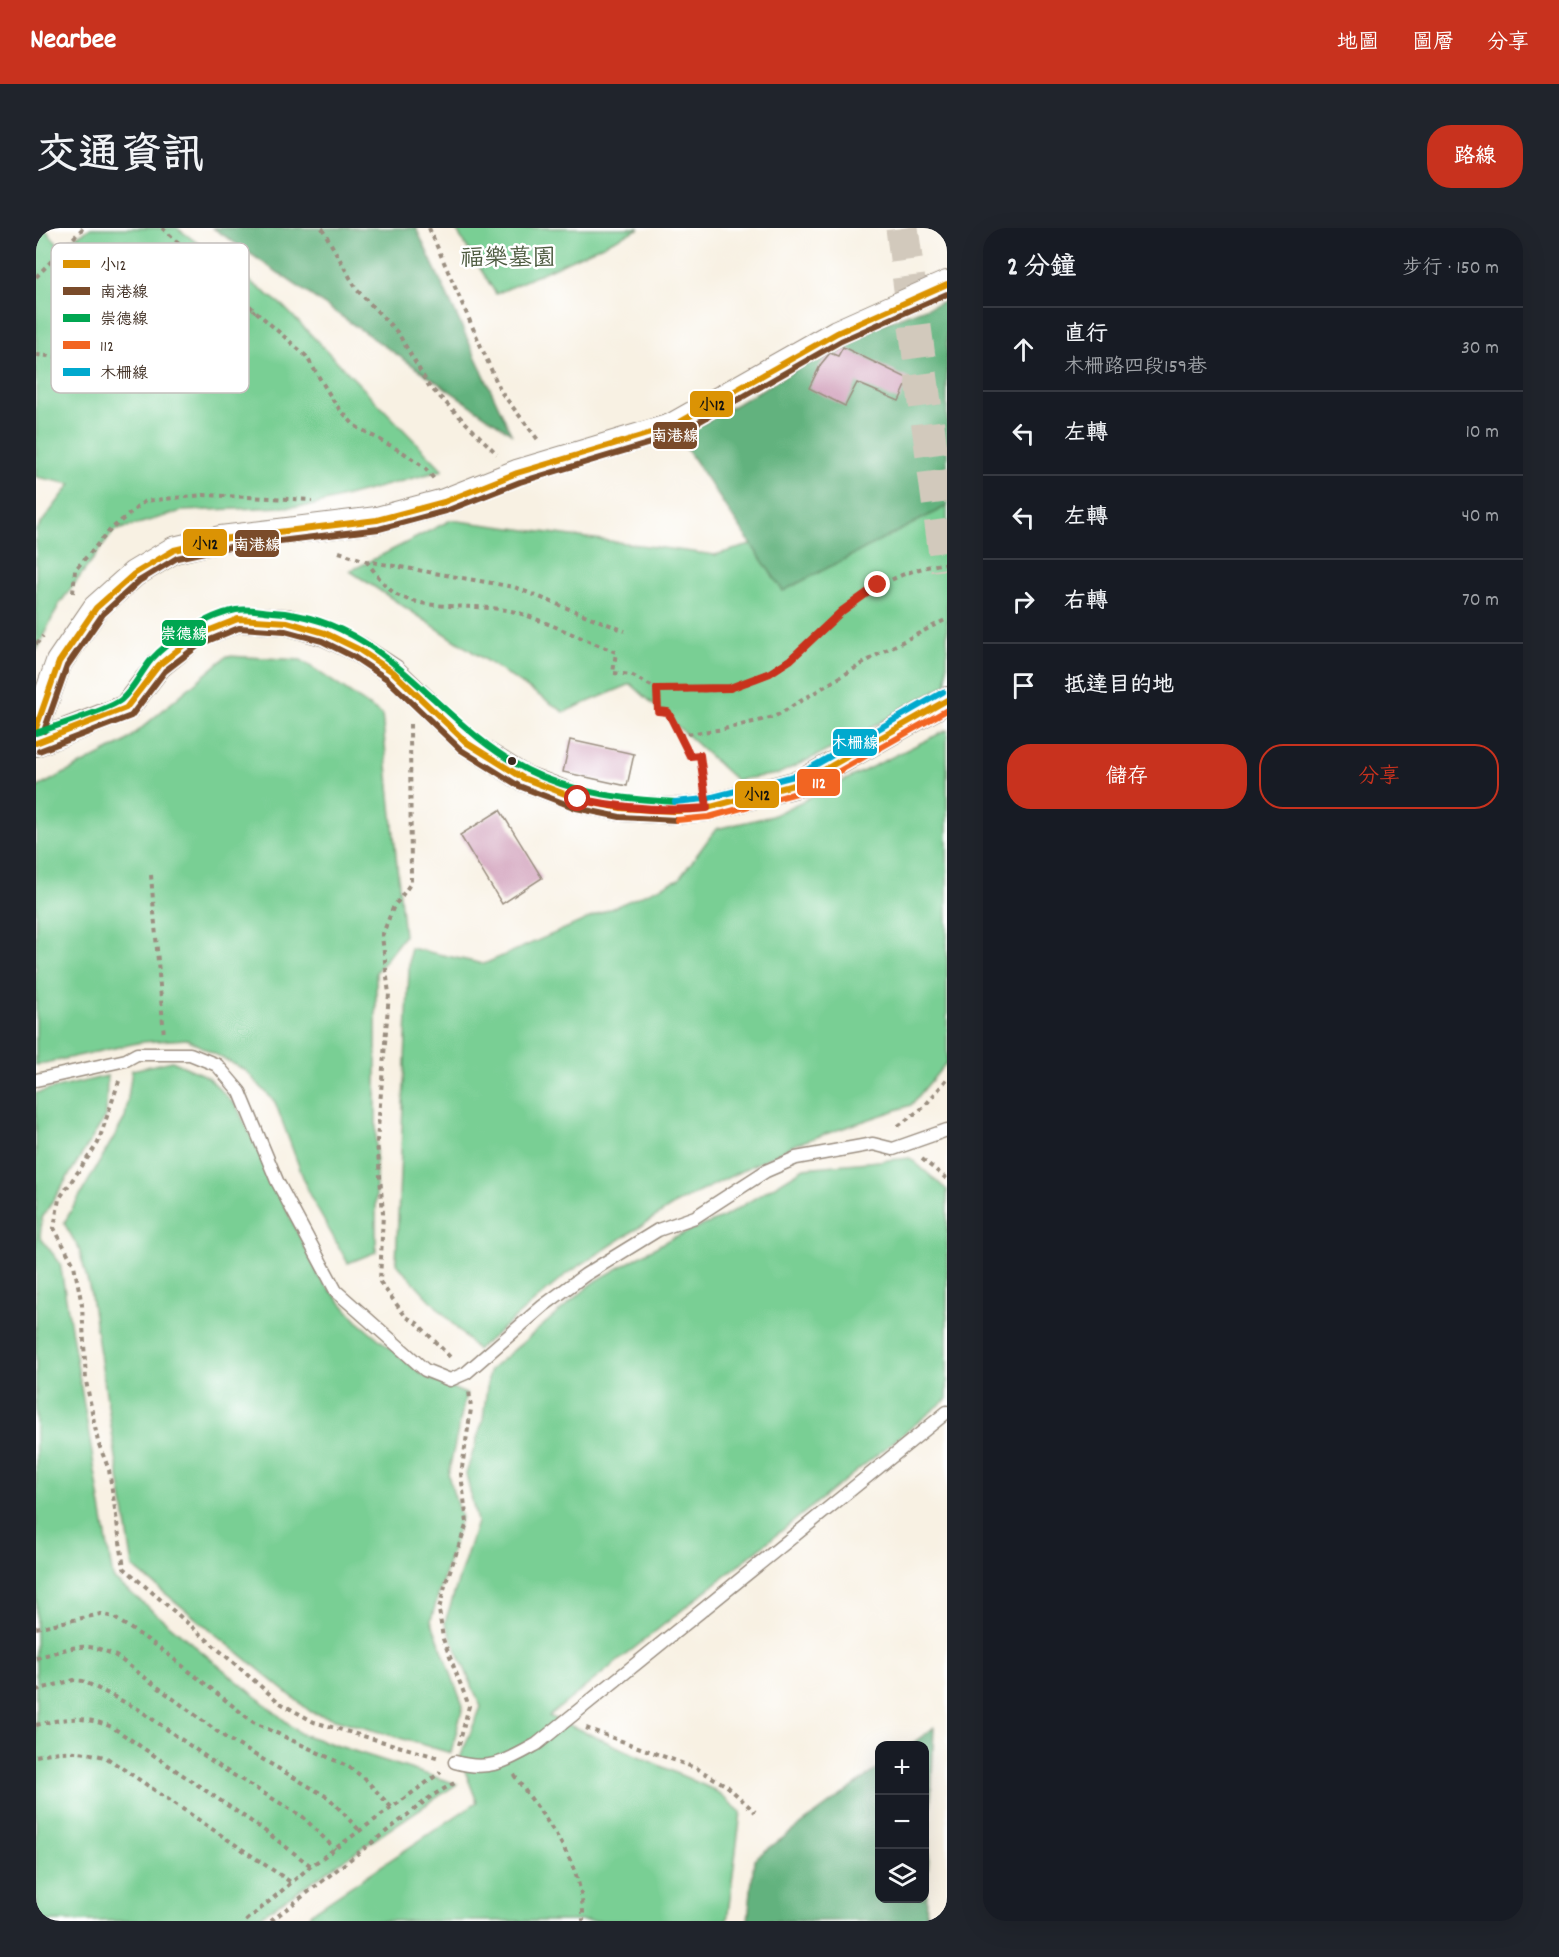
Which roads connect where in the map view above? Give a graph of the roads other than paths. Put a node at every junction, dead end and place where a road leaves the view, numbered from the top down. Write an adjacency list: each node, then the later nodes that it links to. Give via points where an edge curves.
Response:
1 (947, 284): 3 (street, via 837,333 671,427 517,473 444,502 377,520 221,539 174,550 134,574 96,608 59,662)
2 (947, 700): 4 (street, via 801,783 707,808 621,808 578,799 523,778 467,743 393,672 358,648 287,622 238,619 195,636 159,665 126,708)
3 (36, 728)
4 (36, 742)
5 (36, 1080): 6 (lane, via 132,1057 190,1054 217,1065 240,1092 277,1180 336,1291 425,1370 450,1380 466,1373 585,1275 658,1230 695,1216 766,1170 796,1158 873,1144 893,1149)
6 (947, 1130)
7 (947, 1412): 8 (lane, via 537,1744 506,1762 473,1767)
8 (455, 1762)

